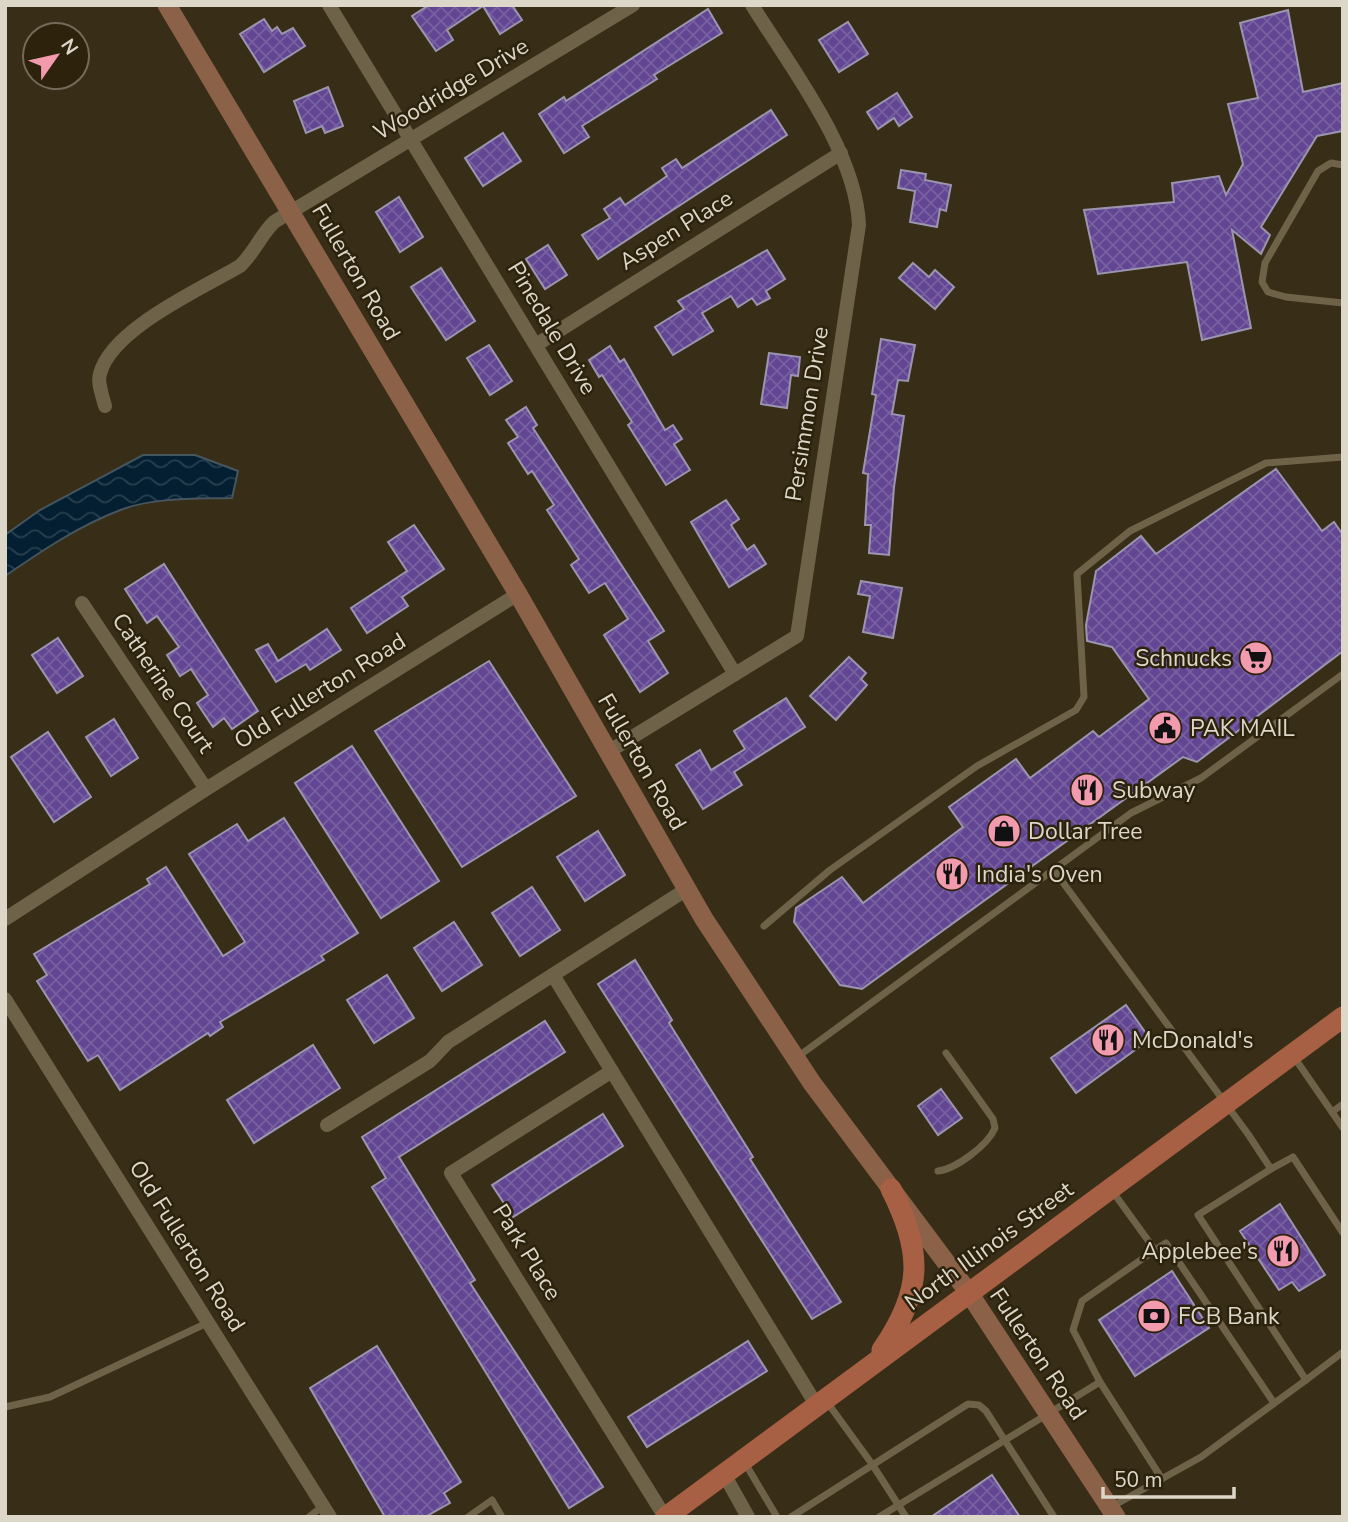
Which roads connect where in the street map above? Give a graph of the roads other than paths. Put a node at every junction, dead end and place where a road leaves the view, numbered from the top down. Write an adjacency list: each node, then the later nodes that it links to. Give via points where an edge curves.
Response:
1 (167, 5): 8 (street, Fullerton Road)
2 (329, 5): 5 (street, Pinedale Drive)
3 (633, 5): 5 (street, Woodridge Drive)
4 (752, 5): 6 (street, Persimmon Drive)
5 (411, 139): 8 (street, Woodridge Drive); 10 (street, Pinedale Drive)
6 (841, 153): 10 (street, Aspen Place); 15 (street, Persimmon Drive, via 853,180 859,225 797,636)
7 (1343, 165): 9 (lane, via 1331,163 1318,171 1265,263 1262,282 1268,292 1286,297)
8 (292, 211): 11 (street, Woodridge Drive, via 274,222 240,266 129,332 109,352 99,376); 13 (street, Fullerton Road)
9 (1343, 303)
10 (536, 345): 15 (street, Pinedale Drive)
11 (104, 406)
12 (1343, 457): 22 (lane, via 1266,463 1130,531 1077,574 1084,697 1076,710 977,766 830,870)
13 (518, 594): 17 (street, Fullerton Road); 18 (street, Old Fullerton Road)
14 (82, 603): 18 (street, Catherine Court)
15 (735, 674): 17 (street, Persimmon Drive)
16 (1343, 674): 19 (lane, via 1201,778 1130,813)
17 (608, 752): 20 (street, Fullerton Road)
18 (206, 789): 21 (street, Old Fullerton Road)
19 (1054, 869): 28 (lane); 30 (lane)
20 (687, 889): 23 (street); 28 (street, Fullerton Road)
21 (5, 919)
22 (764, 926)
23 (553, 975): 29 (street); 33 (street, via 448,1042 430,1061)
24 (5, 999): 42 (street, Old Fullerton Road)
25 (1343, 1017): 27 (main road, North Illinois Street)
26 (946, 1053): 36 (lane, via 995,1128 981,1145)
27 (1292, 1054): 30 (main road, North Illinois Street); 32 (lane)
28 (796, 1058): 37 (street, Fullerton Road)
29 (612, 1071): 47 (street); 62 (street, Park Place, via 451,1173)
30 (1226, 1103): 35 (lane); 38 (main road, North Illinois Street)
31 (1343, 1104): 32 (lane)
32 (1332, 1112): 34 (lane)
33 (327, 1125)
34 (1343, 1128)
35 (1271, 1169): 39 (lane, via 1293,1157); 45 (lane, via 1198,1215)
36 (938, 1171)
37 (891, 1189): 41 (street, Fullerton Road); 44 (main road, via 913,1244 915,1276 897,1329)
38 (1110, 1189): 40 (lane); 41 (main road, North Illinois Street)
39 (1343, 1233)
40 (1155, 1250): 46 (lane, via 1082,1301 1073,1330); 48 (lane, via 1166,1243)
41 (968, 1293): 44 (main road, North Illinois Street); 50 (street, Fullerton Road)
42 (208, 1322): 49 (lane, via 50,1397); 57 (street, Old Fullerton Road)
43 (1343, 1352): 45 (lane)
44 (872, 1365): 47 (main road, North Illinois Street)
45 (1306, 1380): 48 (lane)
46 (1100, 1382): 50 (lane); 55 (lane)
47 (821, 1403): 52 (main road, North Illinois Street); 53 (lane)
48 (1274, 1403): 55 (lane, via 1201,1457)
49 (5, 1407)
50 (1048, 1413): 51 (lane); 58 (street, Fullerton Road)
51 (1005, 1438): 53 (lane, via 986,1411 968,1404); 56 (lane); 68 (lane)
52 (743, 1460): 54 (main road, North Illinois Street); 64 (lane)
53 (872, 1464): 56 (lane); 65 (lane)
54 (724, 1474): 62 (main road, North Illinois Street); 63 (street)
55 (1162, 1479): 58 (lane)
56 (898, 1505): 66 (lane); 67 (lane)
57 (327, 1511): 59 (lane)
58 (1113, 1512)
59 (309, 1517)
60 (468, 1517): 61 (lane, via 492,1500)
61 (502, 1517)
62 (666, 1517)
63 (748, 1517)
64 (777, 1517)
65 (791, 1517)
66 (879, 1517)
67 (906, 1517)
68 (1054, 1517)

